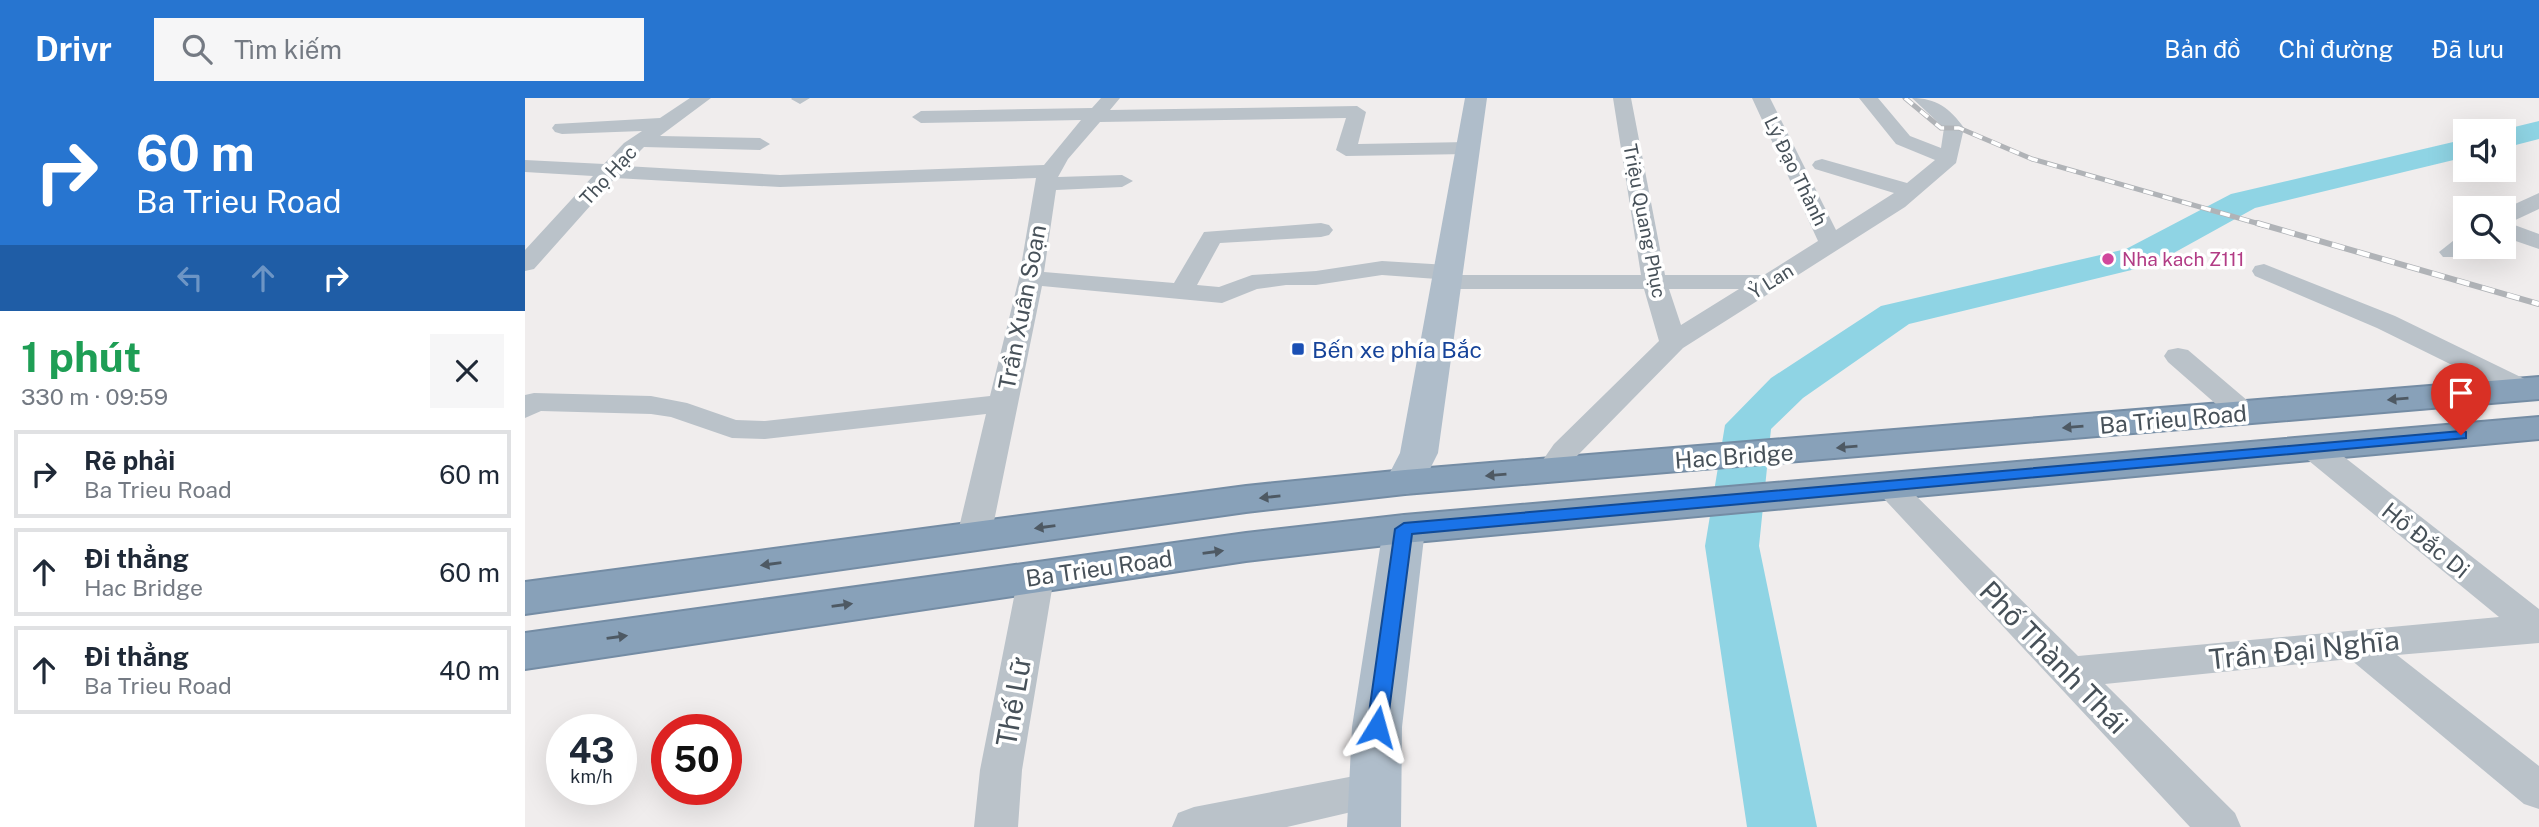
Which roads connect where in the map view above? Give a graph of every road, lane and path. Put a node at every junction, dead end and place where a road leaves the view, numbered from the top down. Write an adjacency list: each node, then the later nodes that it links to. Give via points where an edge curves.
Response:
1 (702, 98): 9 (street, Thọ Hạc)
2 (1476, 98): 13 (main road)
3 (1622, 98): 31 (street, Triệu Quang Phục)
4 (1761, 98): 26 (street, Lý Đạo Thành)
5 (1868, 98): 14 (street, via 1903,140)
6 (1921, 98): 14 (street, via 1954,128)
7 (1102, 109): 8 (street); 13 (street, via 1357,112 1346,150); 18 (street)
8 (921, 117)
9 (665, 124): 10 (street); 11 (street, Thọ Hạc)
10 (562, 128)
11 (639, 141): 12 (street); 17 (street, Thọ Hạc)
12 (759, 144)
13 (1468, 148): 29 (main road)
14 (1949, 159): 20 (street, Ỷ Lan)
15 (1822, 165): 20 (street)
16 (525, 166): 17 (street)
17 (608, 173): 18 (street, via 780,181); 27 (street, Thọ Hạc)
18 (1048, 177): 19 (street); 30 (street, Trần Xuân Soạn)
19 (1122, 181)
20 (1910, 191): 26 (street, Ỷ Lan)
21 (2539, 200): 22 (street)
22 (2516, 212)
23 (1321, 230): 33 (street, via 1212,237)
24 (2516, 233): 25 (street)
25 (2539, 242)
26 (1831, 243): 32 (street, Ỷ Lan)
27 (526, 262)
28 (2265, 271): 36 (street)
29 (1447, 277): 31 (street); 33 (street, via 1382,268 1240,285 1222,295); 44 (main road, via 1419,453)
30 (1031, 278): 33 (street); 37 (street, Trần Xuân Soạn)
31 (1654, 281): 32 (street); 34 (street, Triệu Quang Phục)
32 (1769, 282): 34 (street, Ỷ Lan)
33 (1181, 292)
34 (1673, 342): 43 (street, Ỷ Lan, via 1565,451)
35 (2178, 356): 39 (street)
36 (2531, 388): 39 (highway, Ba Trieu Road, one-way to 39)
37 (1003, 403): 38 (street, via 765,430 732,429 677,409 651,405 534,402); 49 (street, Trần Xuân Soạn)
38 (525, 409)
39 (2244, 413): 42 (highway, Ba Trieu Road, one-way to 42)
40 (2539, 428): 41 (highway, Ba Trieu Road)
41 (2314, 449): 45 (highway, Ba Trieu Road); 53 (street, Hồ Đắc Di)
42 (1807, 450): 43 (highway, Hac Bridge)
43 (1552, 470): 44 (highway, one-way to 44)
44 (1405, 482): 48 (highway); 49 (highway, one-way to 49)
45 (1890, 488): 46 (highway, Ba Trieu Road); 56 (street, Phố Thành Thái)
46 (1826, 494): 47 (highway, Hac Bridge)
47 (1675, 506): 48 (highway, Ba Trieu Road)
48 (1404, 529): 50 (highway, Ba Trieu Road, one-way to 48); 58 (main road, via 1377,727)
49 (974, 536): 51 (highway, one-way to 51)
50 (1036, 577): 55 (highway, Ba Trieu Road, one-way to 50); 59 (street, Thế Lữ, via 1001,769)
51 (586, 590): 52 (highway); 55 (highway)
52 (525, 598)
53 (2537, 628): 54 (street, Trần Đại Nghĩa)
54 (2357, 644): 56 (street, Trần Đại Nghĩa); 57 (street)
55 (537, 649)
56 (2070, 672): 61 (street, Phố Thành Thái)
57 (2539, 791)
58 (1375, 809): 60 (street)
59 (996, 827)
60 (1194, 827)
61 (2219, 827)

